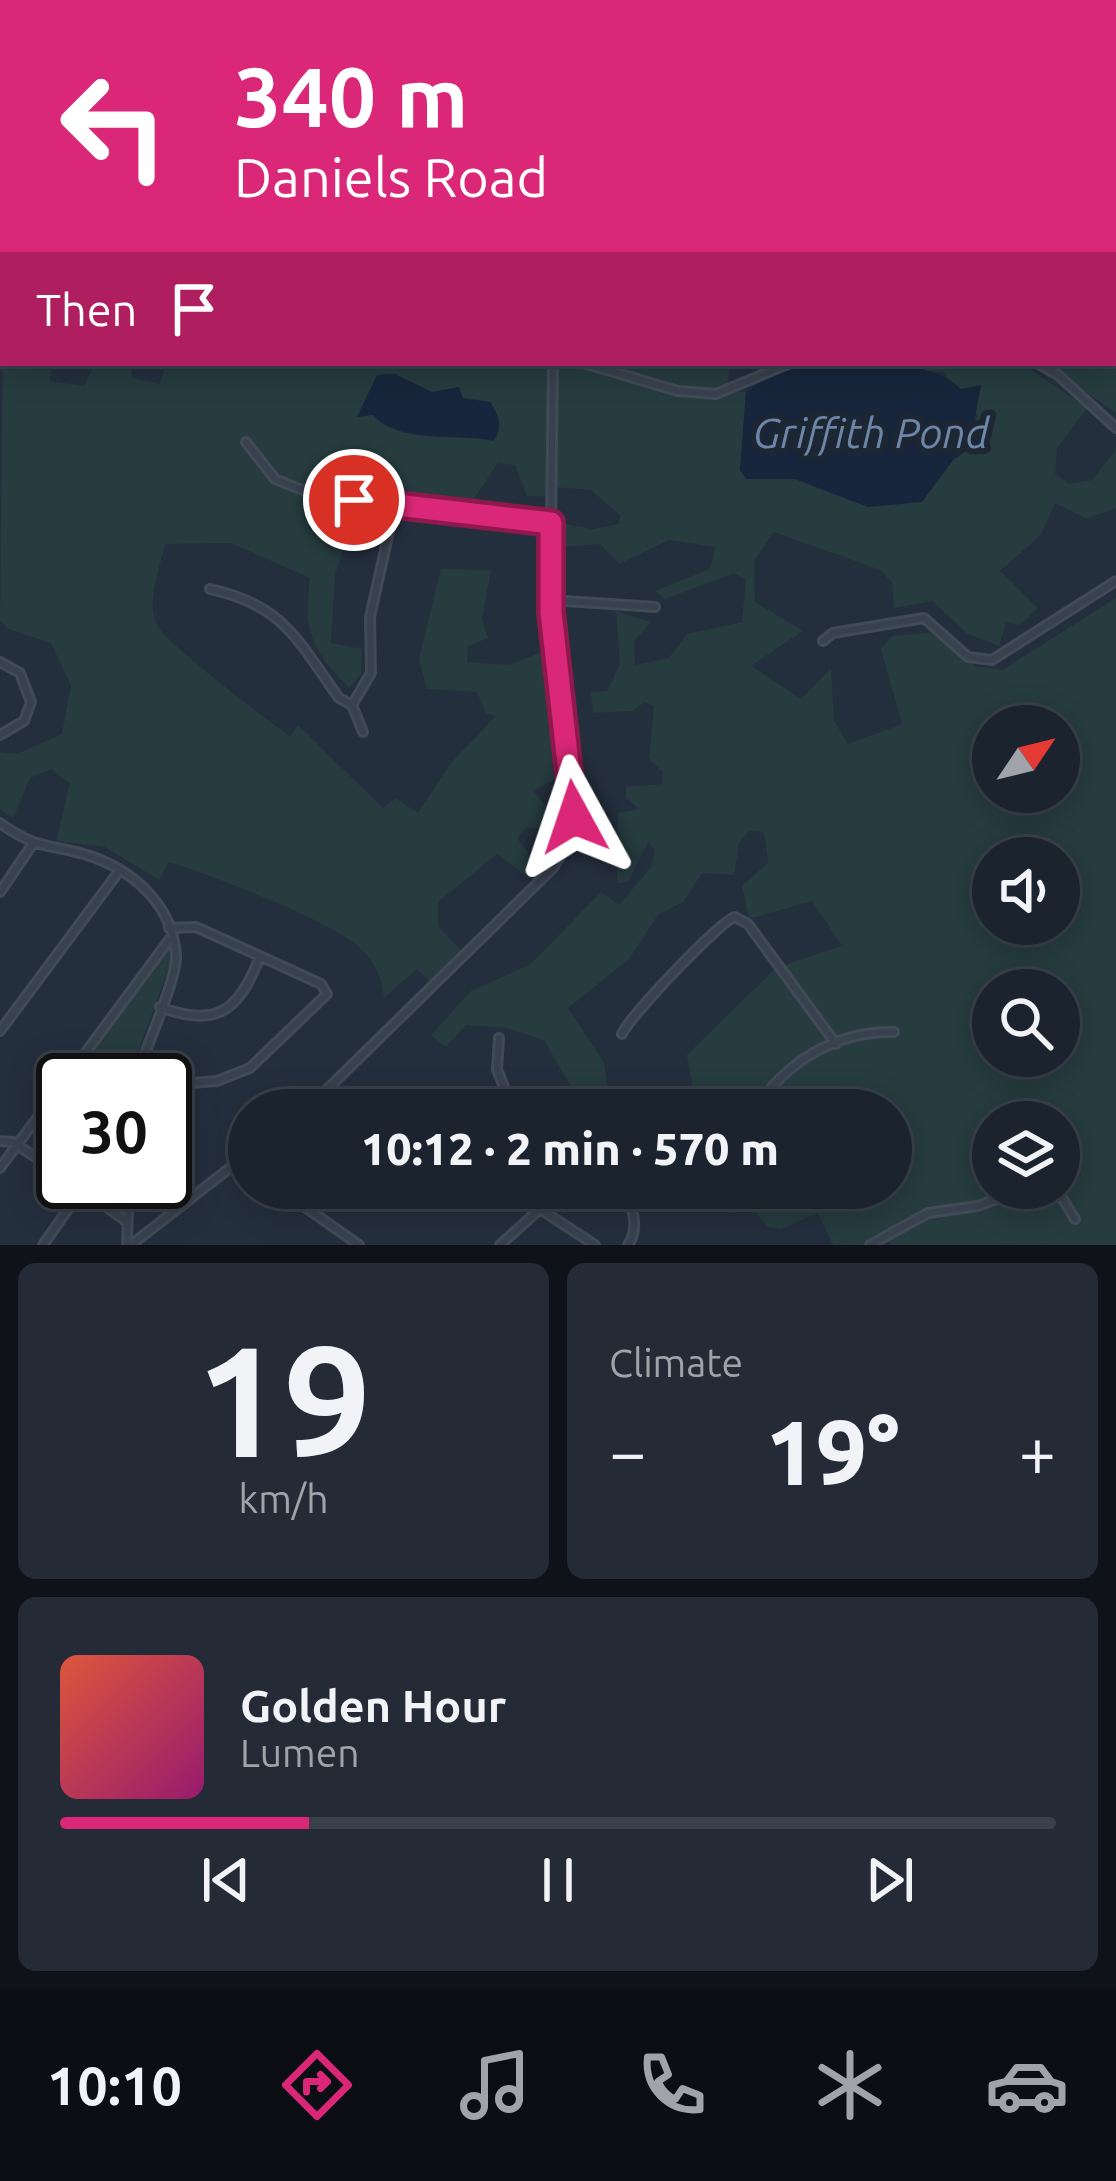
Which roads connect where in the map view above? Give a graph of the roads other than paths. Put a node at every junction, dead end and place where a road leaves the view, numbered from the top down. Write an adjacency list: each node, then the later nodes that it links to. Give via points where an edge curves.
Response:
1 (553, 366): 8 (street)
2 (593, 366): 3 (street, via 716,394)
3 (783, 366)
4 (1042, 366): 5 (street)
5 (1116, 428)
6 (246, 442): 7 (street, via 288,486)
7 (395, 505): 8 (street); 15 (street, via 372,604 371,673)
8 (551, 523): 11 (street)
9 (1116, 581): 13 (street, via 992,660 968,657 924,618)
10 (210, 590): 15 (street, via 277,614)
11 (550, 600): 12 (street); 33 (street, via 575,805 570,840 553,868)
12 (655, 607)
13 (824, 640)
14 (0, 662): 17 (street, via 20,673 31,702 24,721)
15 (352, 705): 16 (street)
16 (363, 732)
17 (0, 735)
18 (0, 823): 19 (street)
19 (32, 845): 20 (street); 21 (street)
20 (120, 870): 22 (street, via 153,896); 26 (street)
21 (0, 892)
22 (170, 928): 23 (street); 24 (street, via 188,924)
23 (170, 939): 25 (street, via 176,957); 37 (street)
24 (260, 956): 25 (street, via 242,995 215,1015 196,1019); 32 (street, via 321,984 325,1001 240,1074)
25 (160, 1007): 31 (street)
26 (0, 1031)
27 (894, 1032): 30 (street)
28 (622, 1034): 30 (street, via 717,926 735,917)
29 (499, 1038): 34 (street, via 496,1069)
30 (836, 1044): 35 (street, via 786,1069)
31 (145, 1053)
32 (192, 1080)
33 (330, 1089)
34 (504, 1089)
35 (770, 1089)
36 (0, 1141): 37 (street)
37 (17, 1144): 38 (street); 39 (street)
38 (36, 1157)
39 (0, 1168)
40 (228, 1169): 53 (street)
41 (972, 1207): 58 (street, via 928,1213)
42 (68, 1209): 52 (street)
43 (112, 1209): 51 (street)
44 (128, 1209): 51 (street)
45 (308, 1209): 54 (street)
46 (540, 1209): 55 (street)
47 (545, 1209): 56 (street)
48 (632, 1209): 57 (street)
49 (1069, 1209): 50 (street)
50 (1075, 1219)
51 (127, 1222): 53 (street)
52 (43, 1245)
53 (129, 1245)
54 (359, 1245)
55 (500, 1245)
56 (596, 1245)
57 (628, 1245)
58 (870, 1245)

